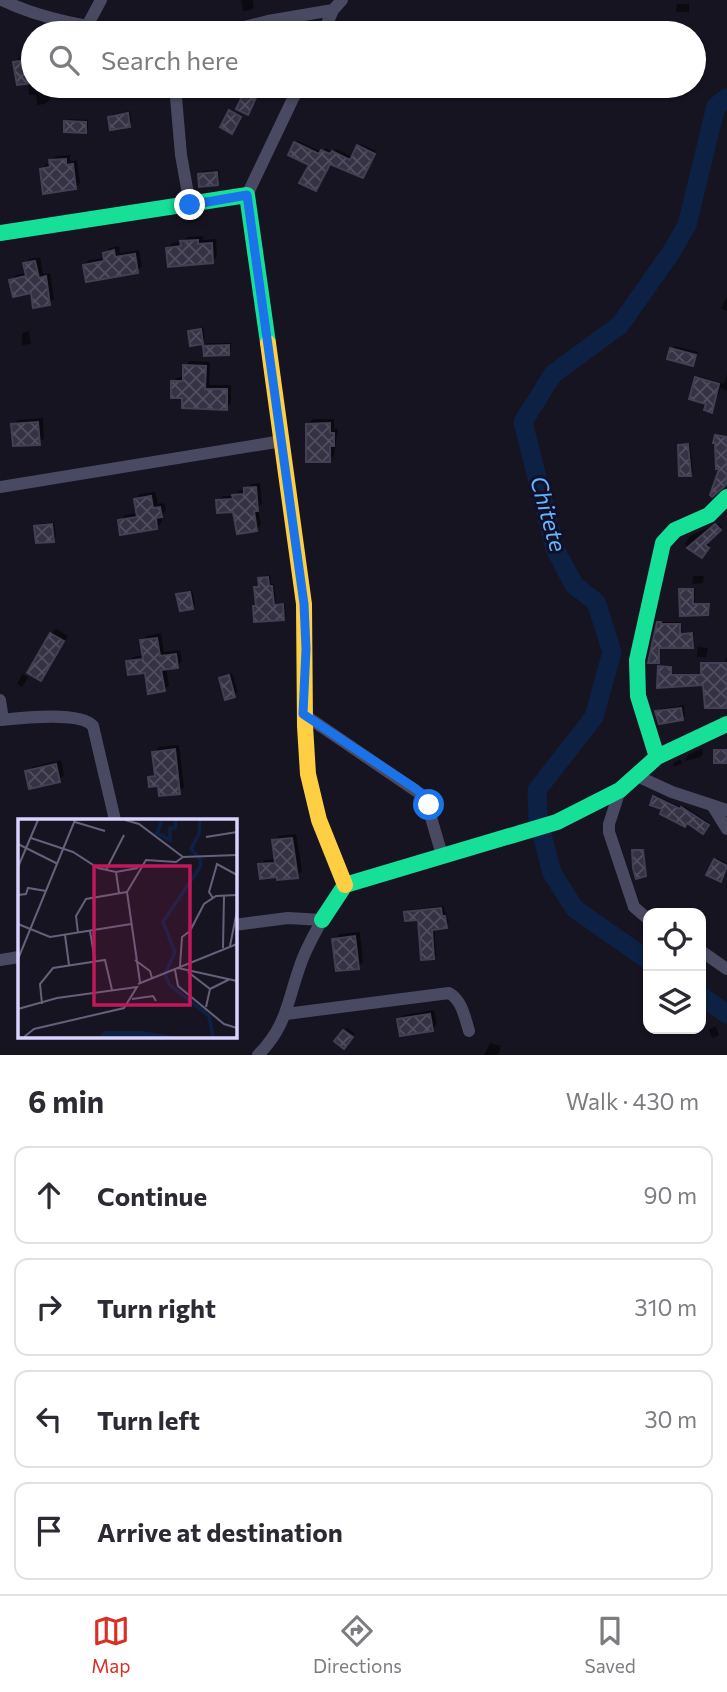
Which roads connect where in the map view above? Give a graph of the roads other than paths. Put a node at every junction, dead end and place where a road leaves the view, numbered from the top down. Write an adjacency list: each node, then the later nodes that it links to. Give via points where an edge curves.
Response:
1 (2, 0): 4 (street, via 27,12)
2 (101, 0): 5 (street)
3 (338, 5): 6 (street); 7 (street)
4 (66, 21)
5 (90, 21)
6 (268, 21)
7 (329, 21)
8 (176, 98): 11 (street)
9 (293, 98): 10 (street)
10 (247, 195): 11 (street); 13 (street)
11 (190, 205): 12 (street)
12 (0, 233)
13 (282, 441): 14 (street); 17 (street, via 304,604)
14 (0, 487)
15 (727, 497): 20 (street, via 713,512 665,536 663,543 637,660 638,696)
16 (0, 700): 18 (street)
17 (303, 714): 27 (street, via 425,797); 28 (street, via 313,802)
18 (2, 720): 25 (street, via 75,717 89,721)
19 (727, 724): 20 (street)
20 (657, 757): 21 (street)
21 (635, 775): 22 (street); 23 (street)
22 (620, 790): 27 (street, via 557,822); 29 (street, via 609,832 634,907)
23 (712, 805): 24 (street); 26 (street)
24 (727, 810)
25 (116, 819)
26 (727, 829)
27 (442, 855): 28 (street)
28 (345, 884): 30 (street)
29 (643, 915)
30 (321, 920): 31 (street, via 288,918); 36 (street, via 300,965)
31 (236, 925)
32 (706, 954): 35 (street)
33 (18, 957): 34 (street)
34 (0, 960)
35 (727, 969)
36 (286, 1014): 37 (street, via 449,993 460,1004); 38 (street, via 274,1039)
37 (469, 1031)
38 (258, 1055)

